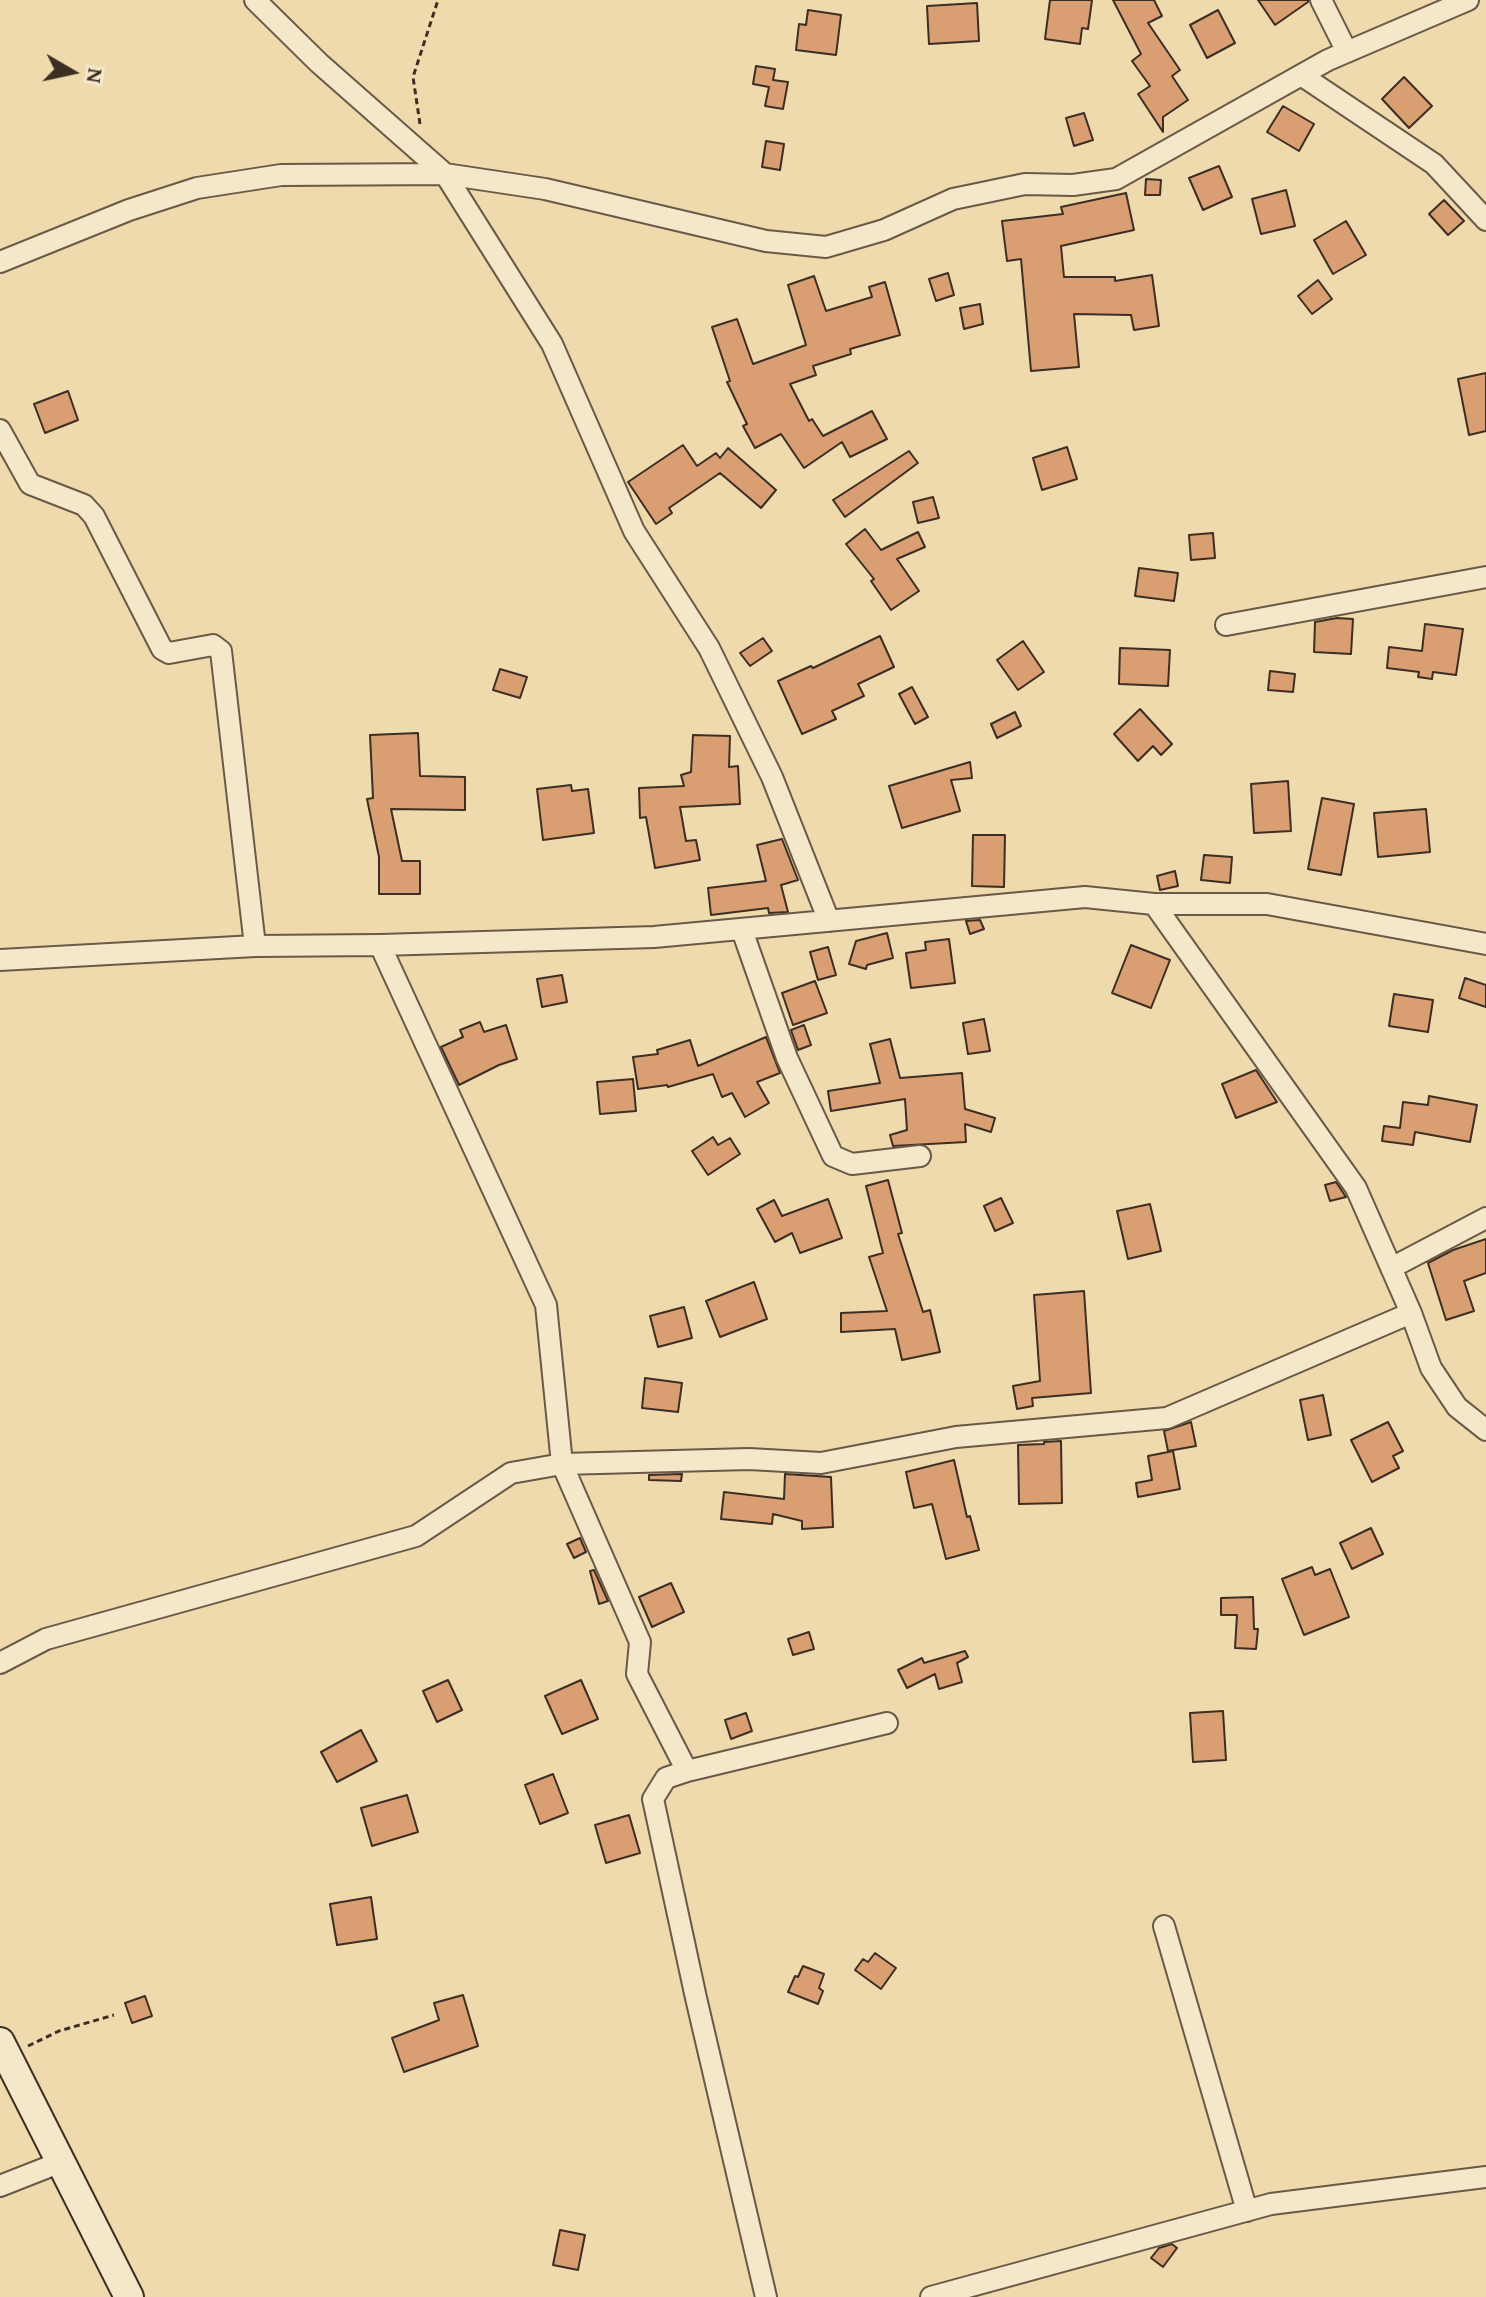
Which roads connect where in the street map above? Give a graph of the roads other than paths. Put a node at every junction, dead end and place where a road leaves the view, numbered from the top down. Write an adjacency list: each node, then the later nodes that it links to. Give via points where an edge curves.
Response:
1 (255, 0): 6 (street)
2 (1321, 0): 4 (street)
3 (1468, 0): 4 (street)
4 (1347, 52): 5 (street)
5 (1301, 75): 6 (street, via 1116,179 1025,184 953,199 884,230 826,247 766,241 545,189); 7 (street, via 1434,164)
6 (445, 174): 8 (street, via 281,175 197,188); 13 (street, via 552,344 634,531 709,648 772,777)
7 (1486, 220)
8 (0, 262)
9 (0, 430): 17 (street, via 30,484 84,505 94,516 162,649 169,653 213,645 221,651)
10 (1486, 577): 11 (street)
11 (1226, 625)
12 (1154, 904): 13 (street, via 1085,897); 15 (street, via 1267,904); 21 (street, via 1356,1188)
13 (829, 921): 14 (street)
14 (742, 930): 16 (street); 19 (street, via 787,1058 833,1156 852,1164)
15 (1486, 944)
16 (380, 945): 17 (street); 24 (street, via 546,1305)
17 (255, 946): 18 (street)
18 (0, 960)
19 (920, 1156)
20 (1486, 1218): 21 (street)
21 (1391, 1268): 22 (street)
22 (1411, 1313): 23 (street, via 1431,1368 1457,1407); 24 (street, via 1167,1418 956,1437 821,1463 749,1459)
23 (1486, 1430)
24 (562, 1464): 25 (street, via 511,1473 416,1536 46,1639); 27 (street, via 640,1642 637,1674)
25 (0, 1663)
26 (887, 1723): 27 (street)
27 (687, 1771): 35 (street, via 666,1778 653,1799)
28 (1164, 1926): 33 (street)
29 (4, 2049): 30 (main road)
30 (61, 2162): 32 (street); 34 (main road)
31 (1486, 2177): 33 (street)
32 (0, 2186)
33 (1247, 2211): 36 (street)
34 (129, 2297)
35 (766, 2297)
36 (931, 2297)

